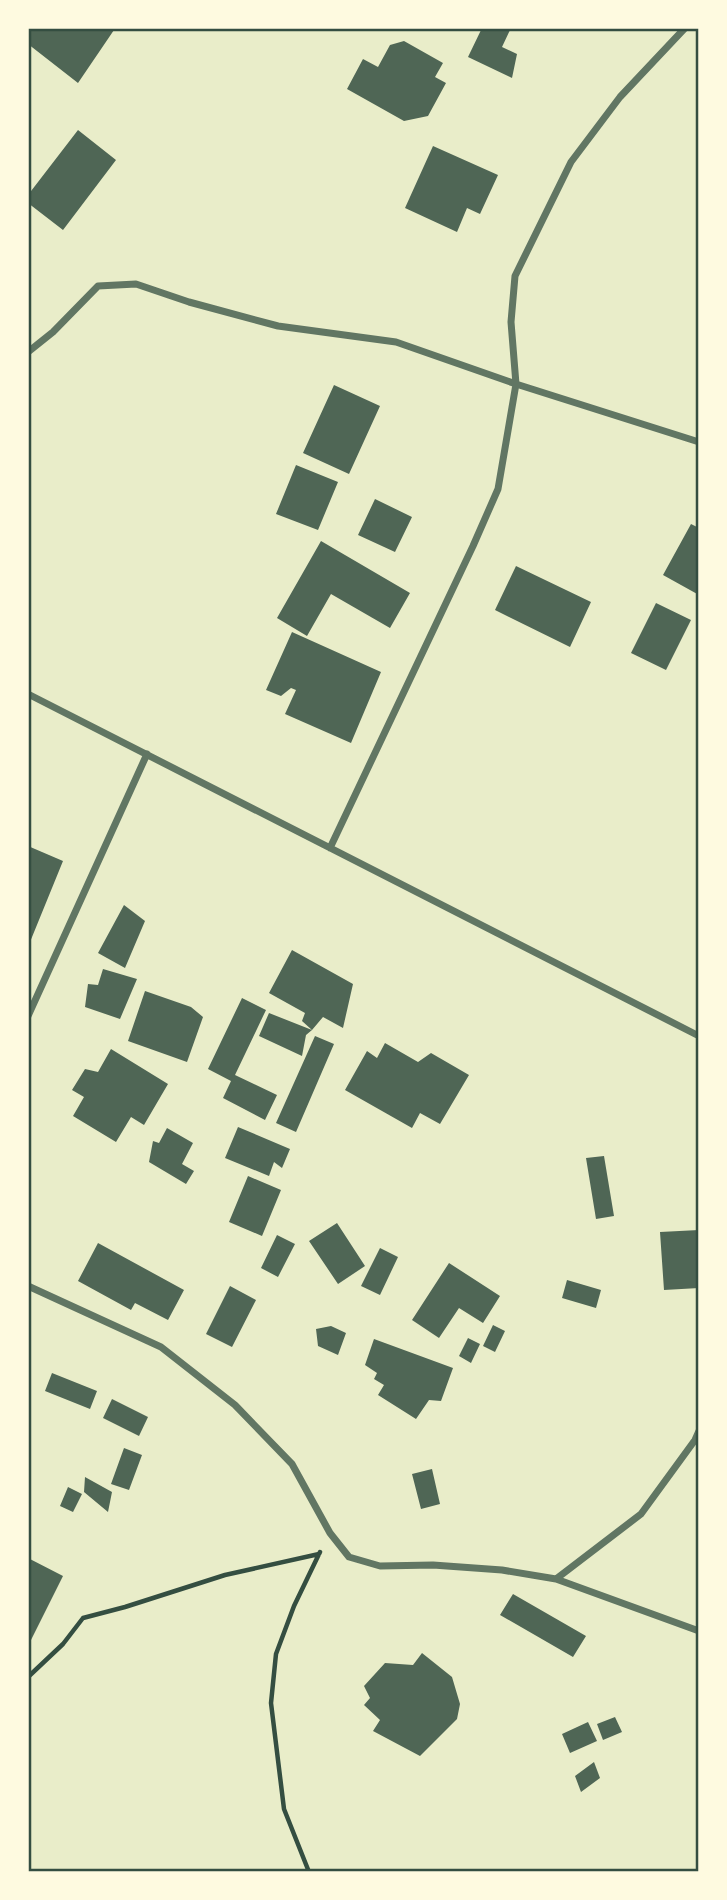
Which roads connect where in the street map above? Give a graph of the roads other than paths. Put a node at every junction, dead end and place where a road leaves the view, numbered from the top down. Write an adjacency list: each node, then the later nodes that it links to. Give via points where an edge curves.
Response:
1 (685, 28): 3 (street, via 620,97 571,162 538,226 515,276 511,322)
2 (28, 352): 3 (street, via 98,286 136,284 278,326 396,342)
3 (516, 384): 4 (street); 7 (street, via 498,489)
4 (699, 442)
5 (28, 694): 6 (street)
6 (147, 754): 7 (street); 8 (street)
7 (330, 848): 9 (street)
8 (28, 1016)
9 (699, 1036)
10 (28, 1286): 12 (street, via 161,1347 235,1405 292,1464 330,1533 349,1557 380,1566 502,1570)
11 (699, 1431): 12 (street, via 641,1514)
12 (556, 1579): 13 (street)
13 (699, 1631)

